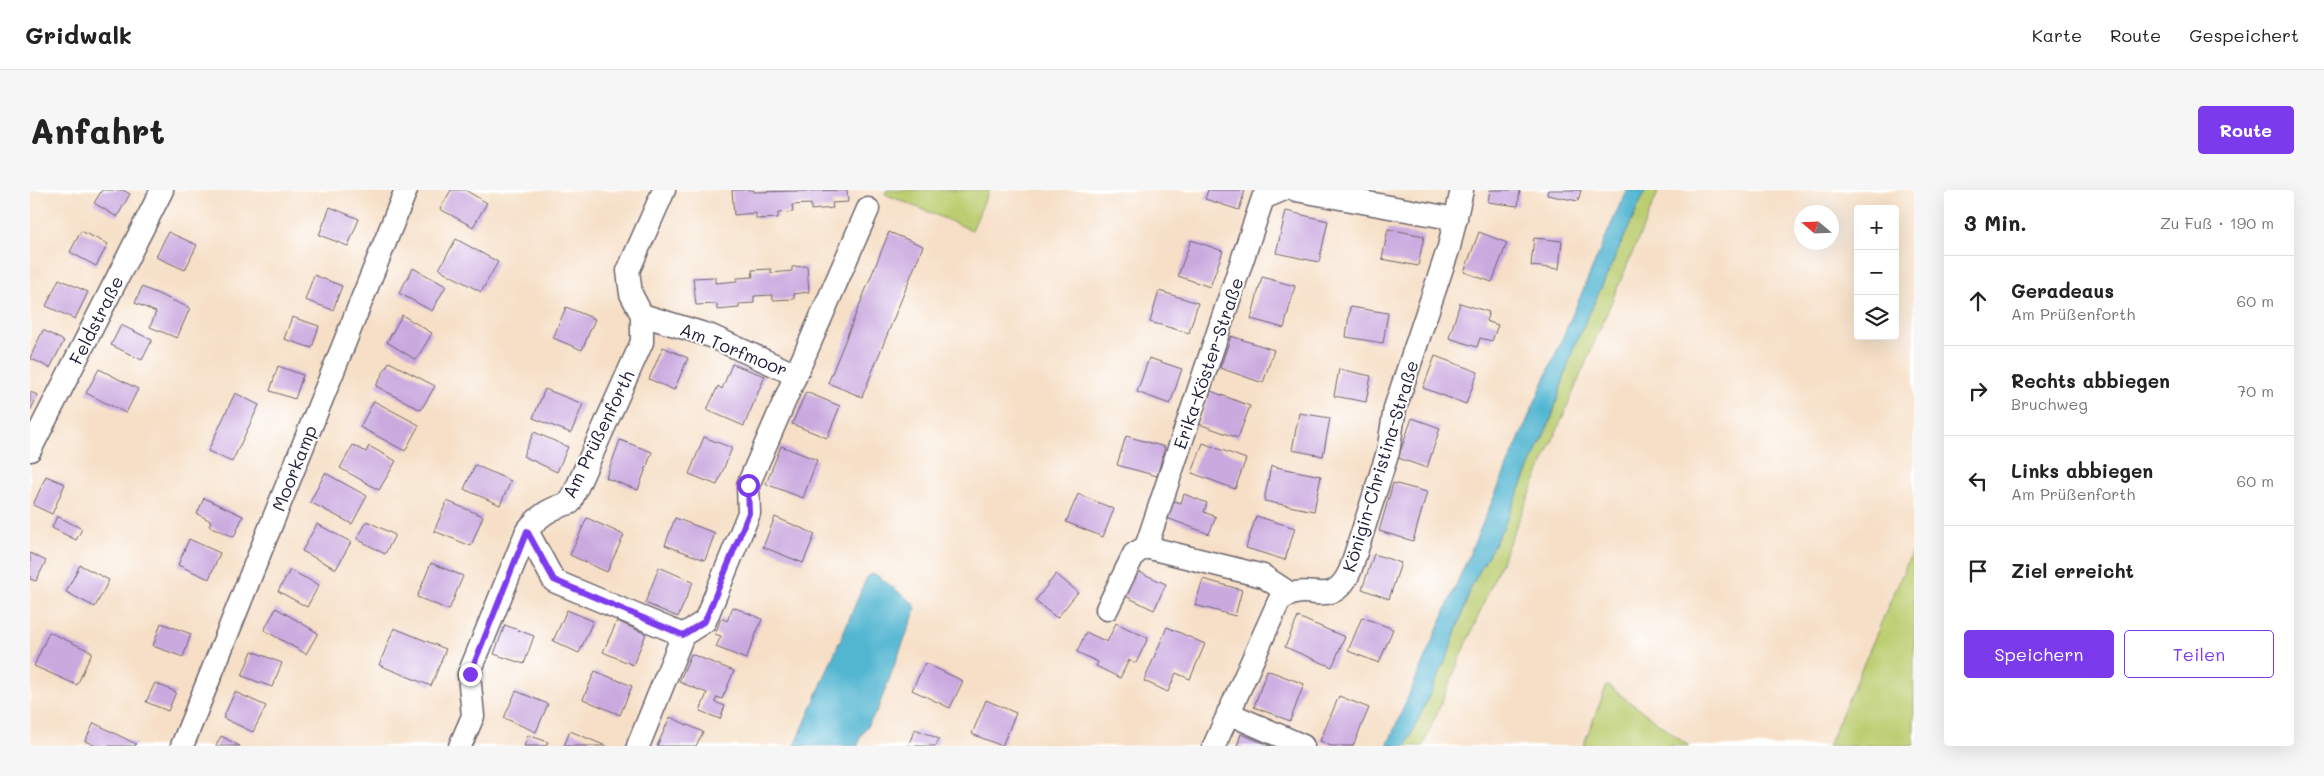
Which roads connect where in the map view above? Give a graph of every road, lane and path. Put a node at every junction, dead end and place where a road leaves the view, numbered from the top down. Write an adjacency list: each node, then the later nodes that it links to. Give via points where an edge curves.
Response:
1 (162, 190): 11 (street, Feldstraße)
2 (406, 190): 18 (street, Moorkamp)
3 (664, 190): 9 (street, Am Prüßenforth, via 628,271 631,294)
4 (1282, 190): 13 (street, Erika-Köster-Straße, via 1263,198)
5 (1296, 190): 8 (street)
6 (1462, 190): 8 (street, Königin-Christina-Straße)
7 (868, 208): 10 (street)
8 (1456, 219): 14 (street, Königin-Christina-Straße, via 1395,408 1388,452 1350,571 1344,584 1332,593)
9 (642, 315): 10 (street, Am Torfmoor, via 710,336); 12 (street, Am Prüßenforth, via 642,342 570,503 538,517)
10 (796, 375): 16 (street, via 748,485 749,513 705,621)
11 (30, 450)
12 (527, 531): 16 (street, via 554,580); 19 (street, Am Prüßenforth, via 470,674 472,716)
13 (1146, 547): 14 (street, via 1262,576); 15 (street, Erika-Köster-Straße, via 1134,554)
14 (1289, 593): 17 (street, via 1272,615)
15 (1107, 610)
16 (683, 635): 20 (street)
17 (1228, 714): 21 (street); 22 (street)
18 (182, 746)
19 (460, 746)
20 (638, 746)
21 (1214, 746)
22 (1303, 746)

